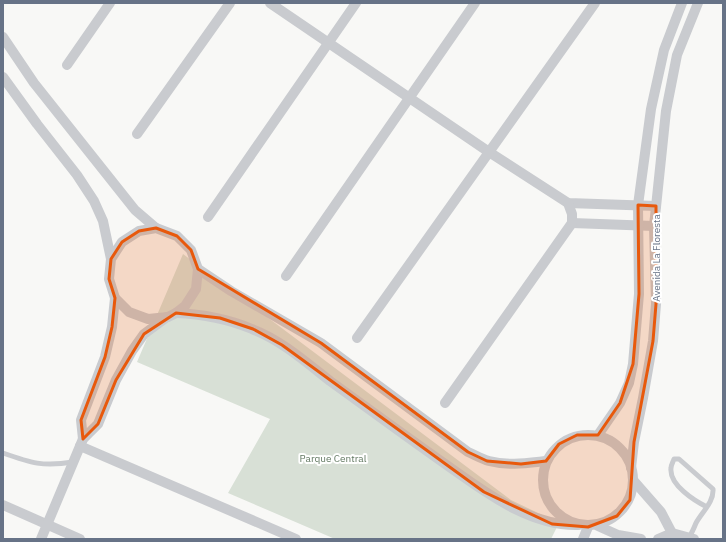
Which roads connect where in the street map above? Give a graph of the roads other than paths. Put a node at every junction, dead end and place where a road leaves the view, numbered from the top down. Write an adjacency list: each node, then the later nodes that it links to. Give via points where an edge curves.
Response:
1 (110, 3): 11 (street)
2 (230, 3): 14 (street)
3 (270, 3): 10 (street)
4 (356, 3): 10 (street)
5 (476, 3): 13 (street)
6 (595, 3): 15 (street)
7 (682, 3): 17 (street, Avenida La Floresta, via 664,50 651,108)
8 (698, 3): 18 (street, Avenida La Floresta, via 677,55 666,111)
9 (3, 37): 23 (street, via 34,83 135,210)
10 (328, 43): 13 (street); 19 (street)
11 (67, 65)
12 (3, 77): 24 (street, via 78,175 94,201 103,221)
13 (409, 98): 15 (street); 26 (street)
14 (137, 134)
15 (489, 152): 16 (street); 29 (street)
16 (568, 203): 17 (street); 20 (street)
17 (638, 205): 18 (street); 21 (street, Avenida La Floresta)
18 (656, 206): 22 (street, Avenida La Floresta)
19 (208, 217)
20 (572, 223): 21 (street); 30 (street)
21 (638, 226): 22 (street); 31 (street, Avenida La Floresta, via 639,294 633,364 629,383 620,403)
22 (654, 226): 36 (street, Avenida La Floresta, via 656,304 653,341)
23 (156, 228): 24 (street, via 138,231 122,242); 25 (street, via 177,236 191,250)
24 (111, 259): 27 (street, via 109,279)
25 (198, 269): 28 (street, via 196,289 185,306); 35 (street, via 237,295 321,343 468,452 487,461 502,464)
26 (286, 276)
27 (115, 298): 28 (street, via 129,312 148,319); 32 (street, via 105,357 82,420)
28 (172, 315): 32 (street, via 144,334 116,380 98,424); 41 (street, via 192,314 220,318 253,329 282,345 484,492 552,524)
29 (357, 338)
30 (445, 403)
31 (598, 435): 35 (street, via 577,435 559,444); 36 (street, via 616,443 626,455)
32 (82, 442): 34 (street); 46 (street)
33 (3, 453): 34 (lane, via 30,463 59,464)
34 (74, 461): 40 (street)
35 (546, 461): 41 (street, via 542,481 547,501 560,517)
36 (631, 468): 37 (street)
37 (633, 480): 41 (street, via 630,500 617,516); 42 (street, via 661,512)
38 (3, 505): 40 (street)
39 (707, 507): 39 (lane, via 713,489 679,459 674,459 671,473 678,487); 43 (lane, via 697,522)
40 (47, 525): 44 (street); 45 (street)
41 (588, 526): 47 (street); 48 (street)
42 (672, 533): 43 (street); 49 (street)
43 (692, 538)
44 (41, 539)
45 (80, 539)
46 (296, 539)
47 (583, 539)
48 (641, 539)
49 (658, 539)

